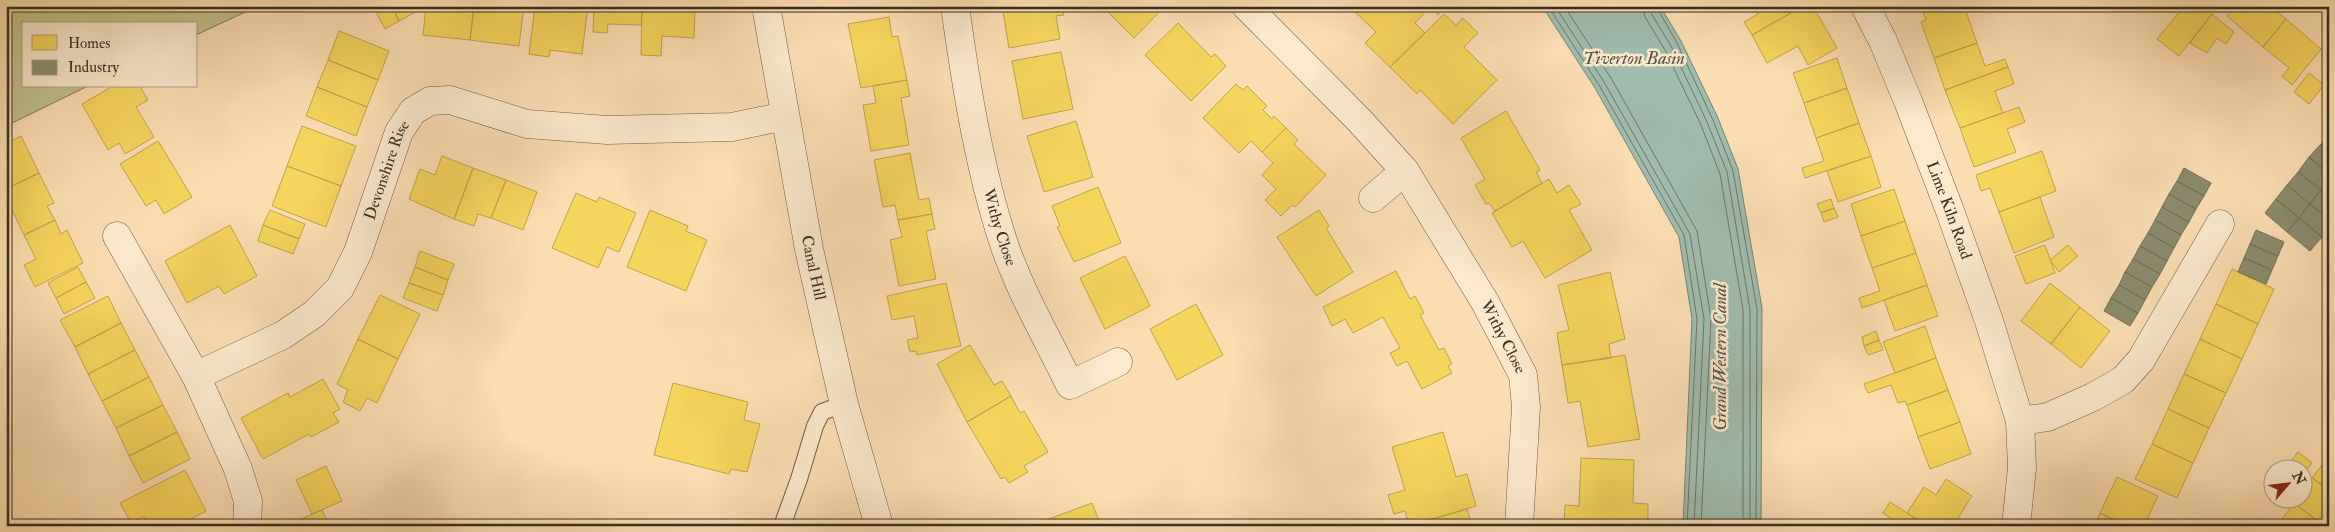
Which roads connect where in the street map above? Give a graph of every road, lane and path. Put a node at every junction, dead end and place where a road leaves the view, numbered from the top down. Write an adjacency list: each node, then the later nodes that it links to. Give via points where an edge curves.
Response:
1 (766, 6): 5 (street, Canal Hill)
2 (955, 6): 10 (street, Withy Close, via 972,117 989,190 1004,245 1028,303 1070,385)
3 (1246, 6): 6 (street, Withy Close, via 1360,121)
4 (1865, 6): 13 (street, Lime Kiln Road, via 1908,101 1950,211)
5 (785, 116): 11 (street, Devonshire Rise, via 732,127 607,130 527,124 450,100 430,101 412,111 399,132 358,252 340,288 314,314 284,335); 12 (street, Canal Hill, via 809,249)
6 (1405, 172): 7 (street); 17 (street, Withy Close, via 1485,302 1523,375 1526,407)
7 (1373, 198)
8 (2220, 224): 13 (street, via 2141,360 2123,380 2048,417)
9 (117, 236): 11 (street)
10 (1118, 362)
11 (196, 376): 14 (street, via 238,469 248,501)
12 (844, 404): 15 (lane, via 822,412); 16 (street, Canal Hill)
13 (2020, 421): 18 (street, Lime Kiln Road, via 2022,468)
14 (247, 526)
15 (782, 526)
16 (879, 526)
17 (1519, 526)
18 (2016, 526)

